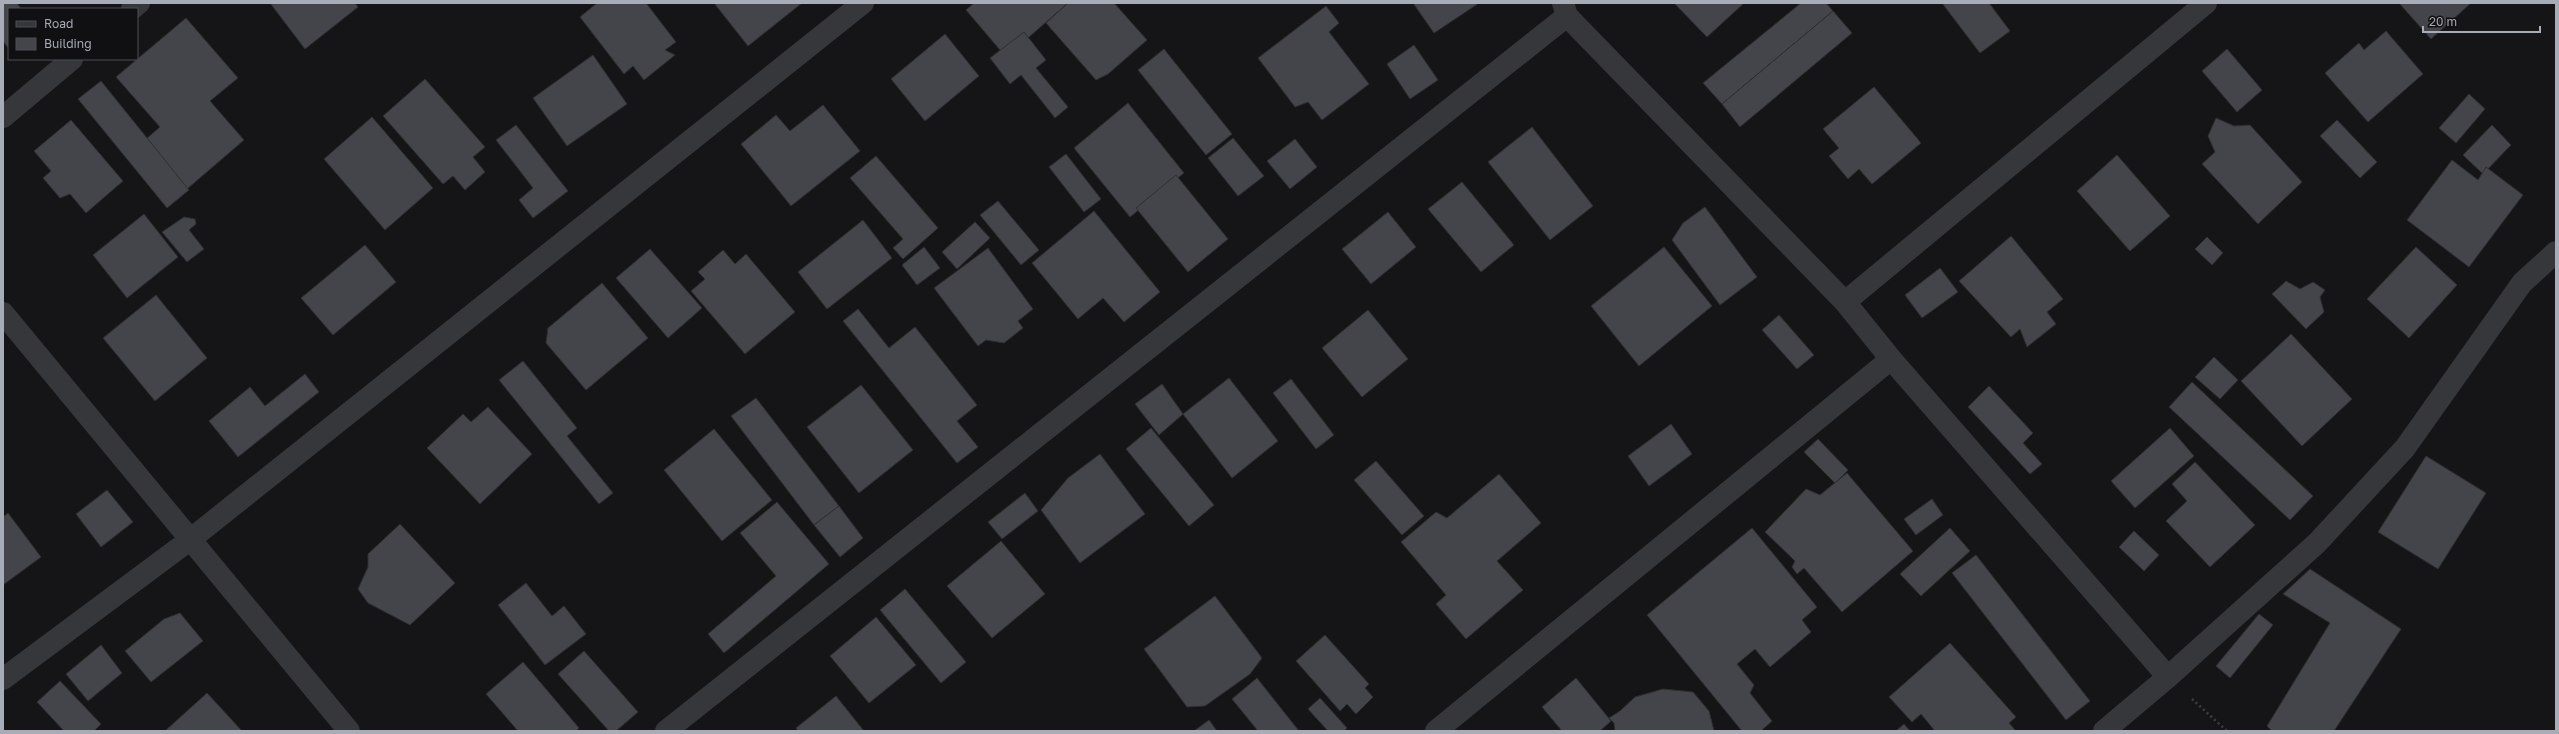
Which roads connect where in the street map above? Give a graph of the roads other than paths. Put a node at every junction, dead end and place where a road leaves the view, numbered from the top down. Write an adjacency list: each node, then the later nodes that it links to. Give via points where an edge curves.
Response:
1 (862, 3): 10 (street)
2 (2206, 3): 7 (street)
3 (1565, 10): 7 (street); 14 (street)
4 (71, 60): 5 (street)
5 (3, 117)
6 (2556, 252): 11 (street, via 2522,283 2405,448 2317,543)
7 (1845, 302): 9 (street)
8 (3, 313): 10 (street)
9 (1891, 359): 11 (street); 15 (street)
10 (191, 540): 12 (street); 13 (street)
11 (2168, 677): 16 (street)
12 (3, 679)
13 (349, 731)
14 (666, 731)
15 (1436, 731)
16 (2104, 731)

